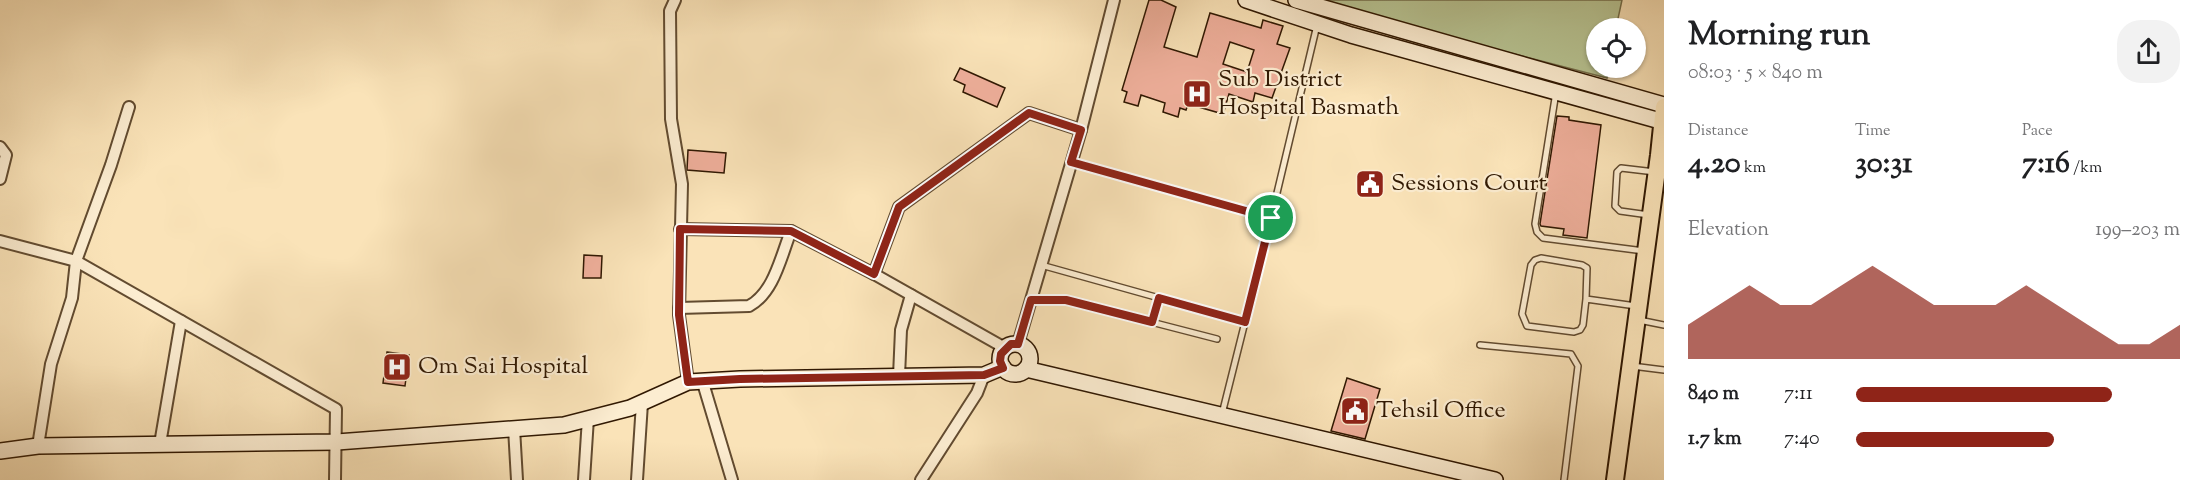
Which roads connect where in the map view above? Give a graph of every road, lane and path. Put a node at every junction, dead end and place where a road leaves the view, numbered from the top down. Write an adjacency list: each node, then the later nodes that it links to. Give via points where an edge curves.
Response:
1 (675, 0): 17 (street, via 670,10 671,118 681,184)
2 (1114, 0): 9 (street)
3 (1246, 0): 5 (main road)
4 (1296, 0): 8 (main road)
5 (1317, 24): 6 (main road); 16 (lane)
6 (1556, 91): 8 (main road); 20 (lane, via 1535,224 1537,232 1543,238)
7 (129, 107): 21 (street)
8 (1663, 114): 11 (main road)
9 (1081, 130): 12 (street); 23 (street, via 1029,113 899,207)
10 (0, 147): 14 (street, via 6,155)
11 (1662, 156): 13 (main road)
12 (1071, 162): 16 (lane); 22 (street)
13 (1657, 172): 15 (main road); 15 (lane, via 1621,168 1617,172 1614,206 1620,211)
14 (0, 179)
15 (1651, 216): 20 (main road)
16 (1271, 218): 32 (lane)
17 (680, 229): 18 (street); 28 (street)
18 (791, 231): 23 (street); 28 (street, via 768,289 758,301 748,306)
19 (0, 241): 21 (street)
20 (1646, 251): 29 (main road)
21 (76, 261): 30 (street); 50 (street, via 72,298 51,364)
22 (1041, 265): 25 (lane); 27 (street)
23 (874, 274): 24 (street)
24 (911, 295): 36 (street); 42 (street, via 901,330)
25 (1159, 298): 31 (lane); 32 (lane)
26 (1586, 299): 26 (lane, via 1587,268 1541,258 1532,265 1523,321 1527,326 1580,330); 29 (lane)
27 (1031, 300): 31 (lane, via 1066,300); 36 (street)
28 (679, 308): 43 (street)
29 (1637, 313): 33 (lane); 37 (main road)
30 (181, 321): 48 (street, via 336,409); 49 (street)
31 (1152, 322): 34 (lane)
32 (1245, 322): 45 (lane)
33 (1664, 325)
34 (1217, 339)
35 (1479, 345): 60 (lane, via 1571,354 1576,359)
36 (1012, 346): 38 (main road, via 1001,354); 39 (main road, via 1025,348 1029,354)
37 (1630, 366): 40 (lane); 61 (main road)
38 (1003, 368): 39 (main road, via 1017,374); 41 (main road)
39 (1026, 369): 45 (main road)
40 (1664, 370)
41 (984, 375): 42 (main road); 58 (street, via 977,393)
42 (899, 376): 43 (main road)
43 (696, 383): 44 (main road); 57 (street)
44 (642, 403): 46 (main road); 56 (street)
45 (1221, 415): 52 (main road)
46 (588, 418): 47 (main road); 55 (street)
47 (514, 428): 48 (main road); 54 (street)
48 (337, 442): 49 (main road); 53 (street)
49 (160, 444): 50 (main road)
50 (38, 446): 51 (main road)
51 (0, 451)
52 (1445, 474): 59 (main road)
53 (335, 480)
54 (517, 480)
55 (584, 480)
56 (637, 480)
57 (732, 480)
58 (921, 480)
59 (1495, 480)
60 (1564, 480)
61 (1615, 480)

